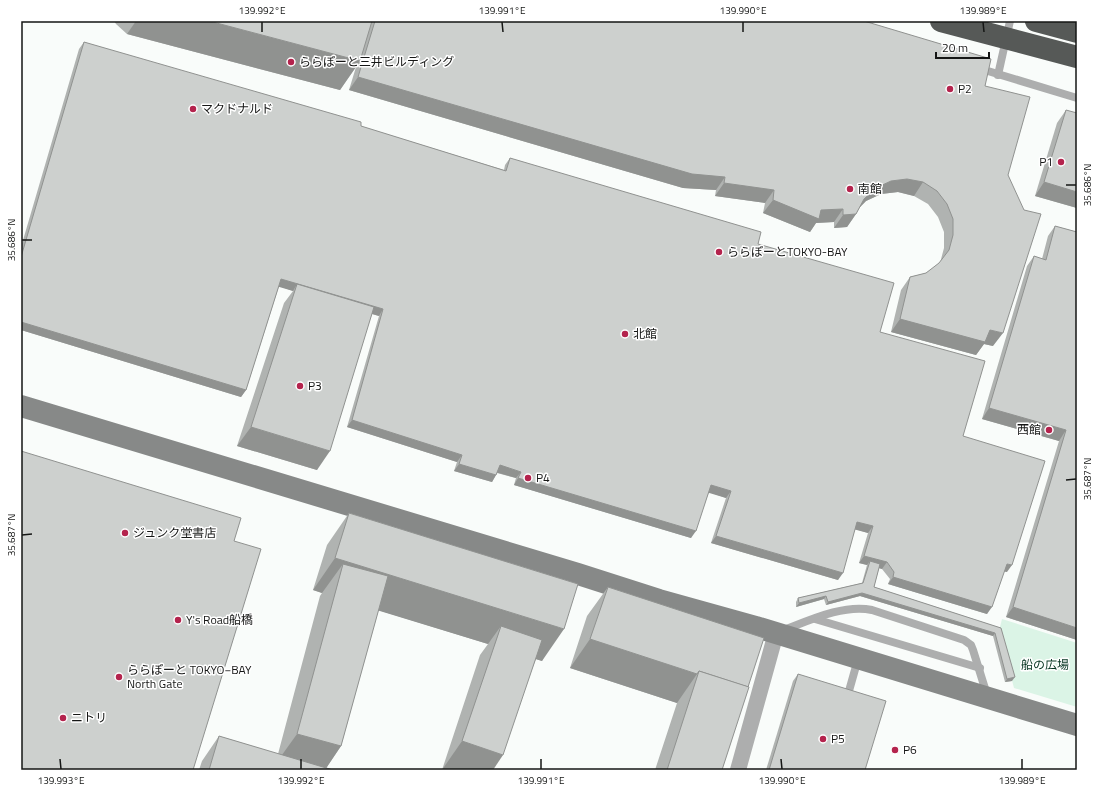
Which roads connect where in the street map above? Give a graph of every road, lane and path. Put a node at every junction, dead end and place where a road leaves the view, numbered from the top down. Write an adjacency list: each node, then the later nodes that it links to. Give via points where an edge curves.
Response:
1 (941, 21): 5 (highway, bridge)
2 (1010, 21): 7 (lane)
3 (1036, 21): 4 (highway)
4 (1077, 32)
5 (1077, 57)
6 (969, 65): 7 (lane)
7 (998, 75): 8 (lane)
8 (1077, 98)
9 (21, 406): 11 (street, via 570,571 658,600)
10 (814, 619): 11 (lane); 13 (lane); 13 (lane, via 857,607 872,610 964,640 971,645)
11 (776, 633): 12 (street); 17 (street)
12 (858, 658): 14 (lane); 15 (street)
13 (980, 668): 15 (lane)
14 (847, 698)
15 (988, 698): 16 (street)
16 (1077, 724)
17 (738, 770)

